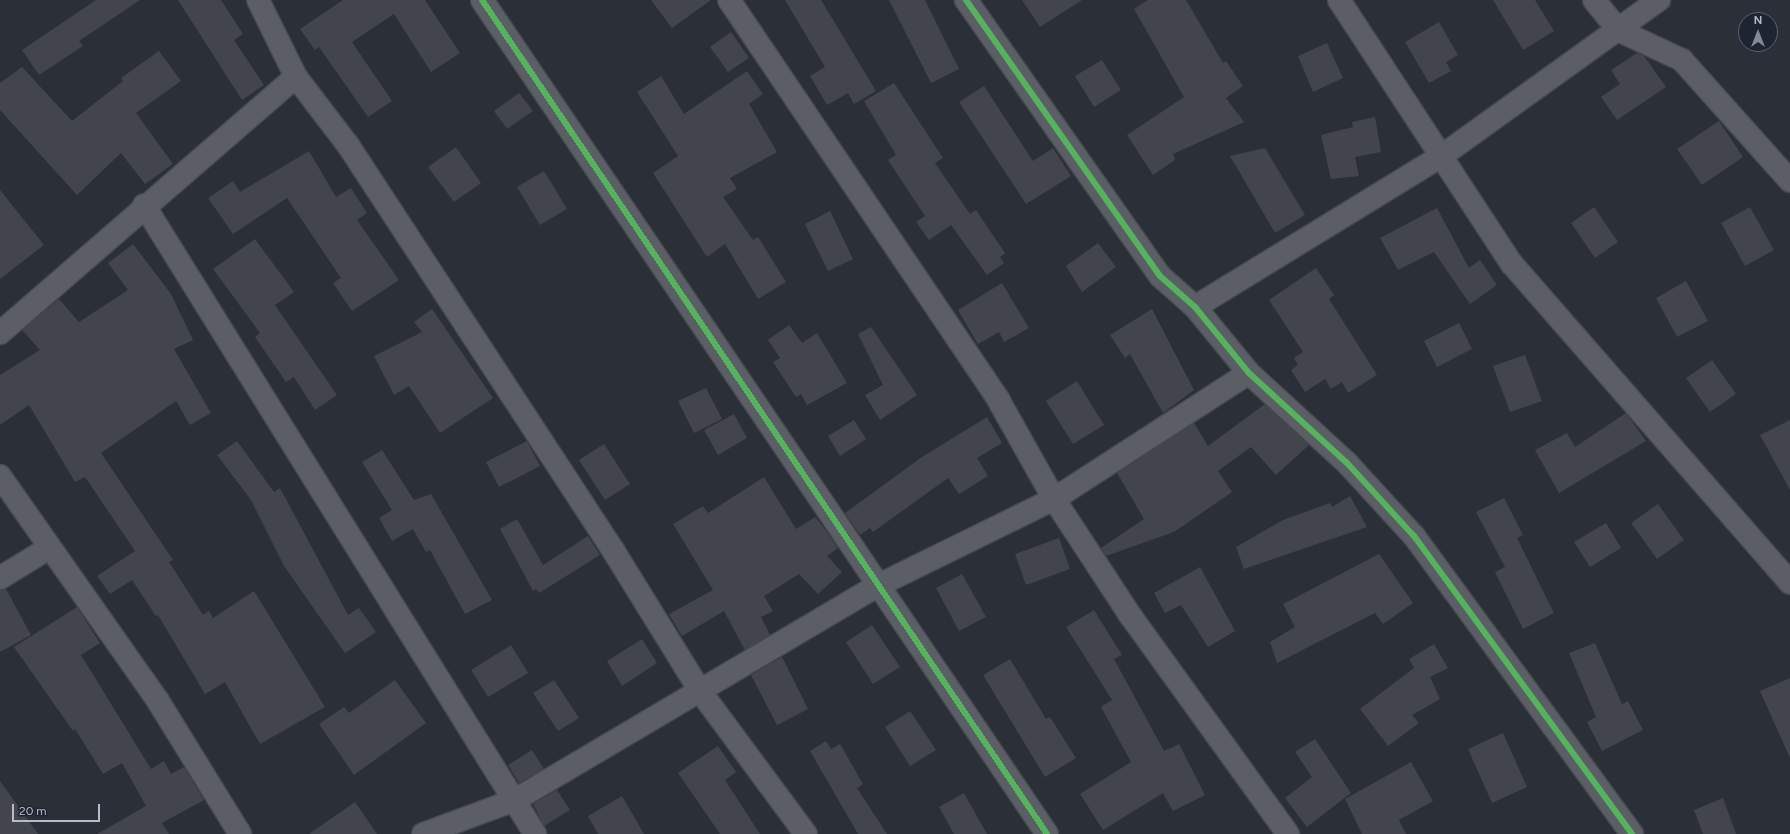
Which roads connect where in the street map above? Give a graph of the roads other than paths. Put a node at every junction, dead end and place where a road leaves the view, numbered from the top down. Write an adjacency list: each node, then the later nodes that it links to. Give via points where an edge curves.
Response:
1 (258, 0): 9 (street)
2 (482, 0): 21 (street)
3 (729, 0): 17 (street, via 1000,401)
4 (966, 0): 13 (street, via 1160,276)
5 (1339, 0): 10 (street)
6 (1594, 0): 8 (street)
7 (1659, 0): 8 (street)
8 (1618, 30): 10 (street); 11 (street, via 1682,60)
9 (296, 78): 12 (street); 22 (street, via 348,145 613,550)
10 (1444, 155): 13 (street); 20 (street, via 1512,264)
11 (1790, 181)
12 (144, 205): 14 (street); 23 (street)
13 (1195, 307): 15 (street)
14 (0, 333)
15 (1249, 373): 17 (street); 30 (street, via 1347,463 1414,536)
16 (0, 476): 18 (street)
17 (1054, 499): 21 (street); 29 (street, via 1130,615)
18 (49, 548): 19 (street); 24 (street, via 158,701)
19 (0, 578)
20 (1790, 584)
21 (879, 585): 22 (street); 28 (street)
22 (700, 691): 23 (street); 27 (street)
23 (515, 800): 25 (street); 26 (street)
24 (240, 834)
25 (423, 834)
26 (536, 834)
27 (806, 834)
28 (1047, 834)
29 (1288, 834)
30 (1632, 834)

